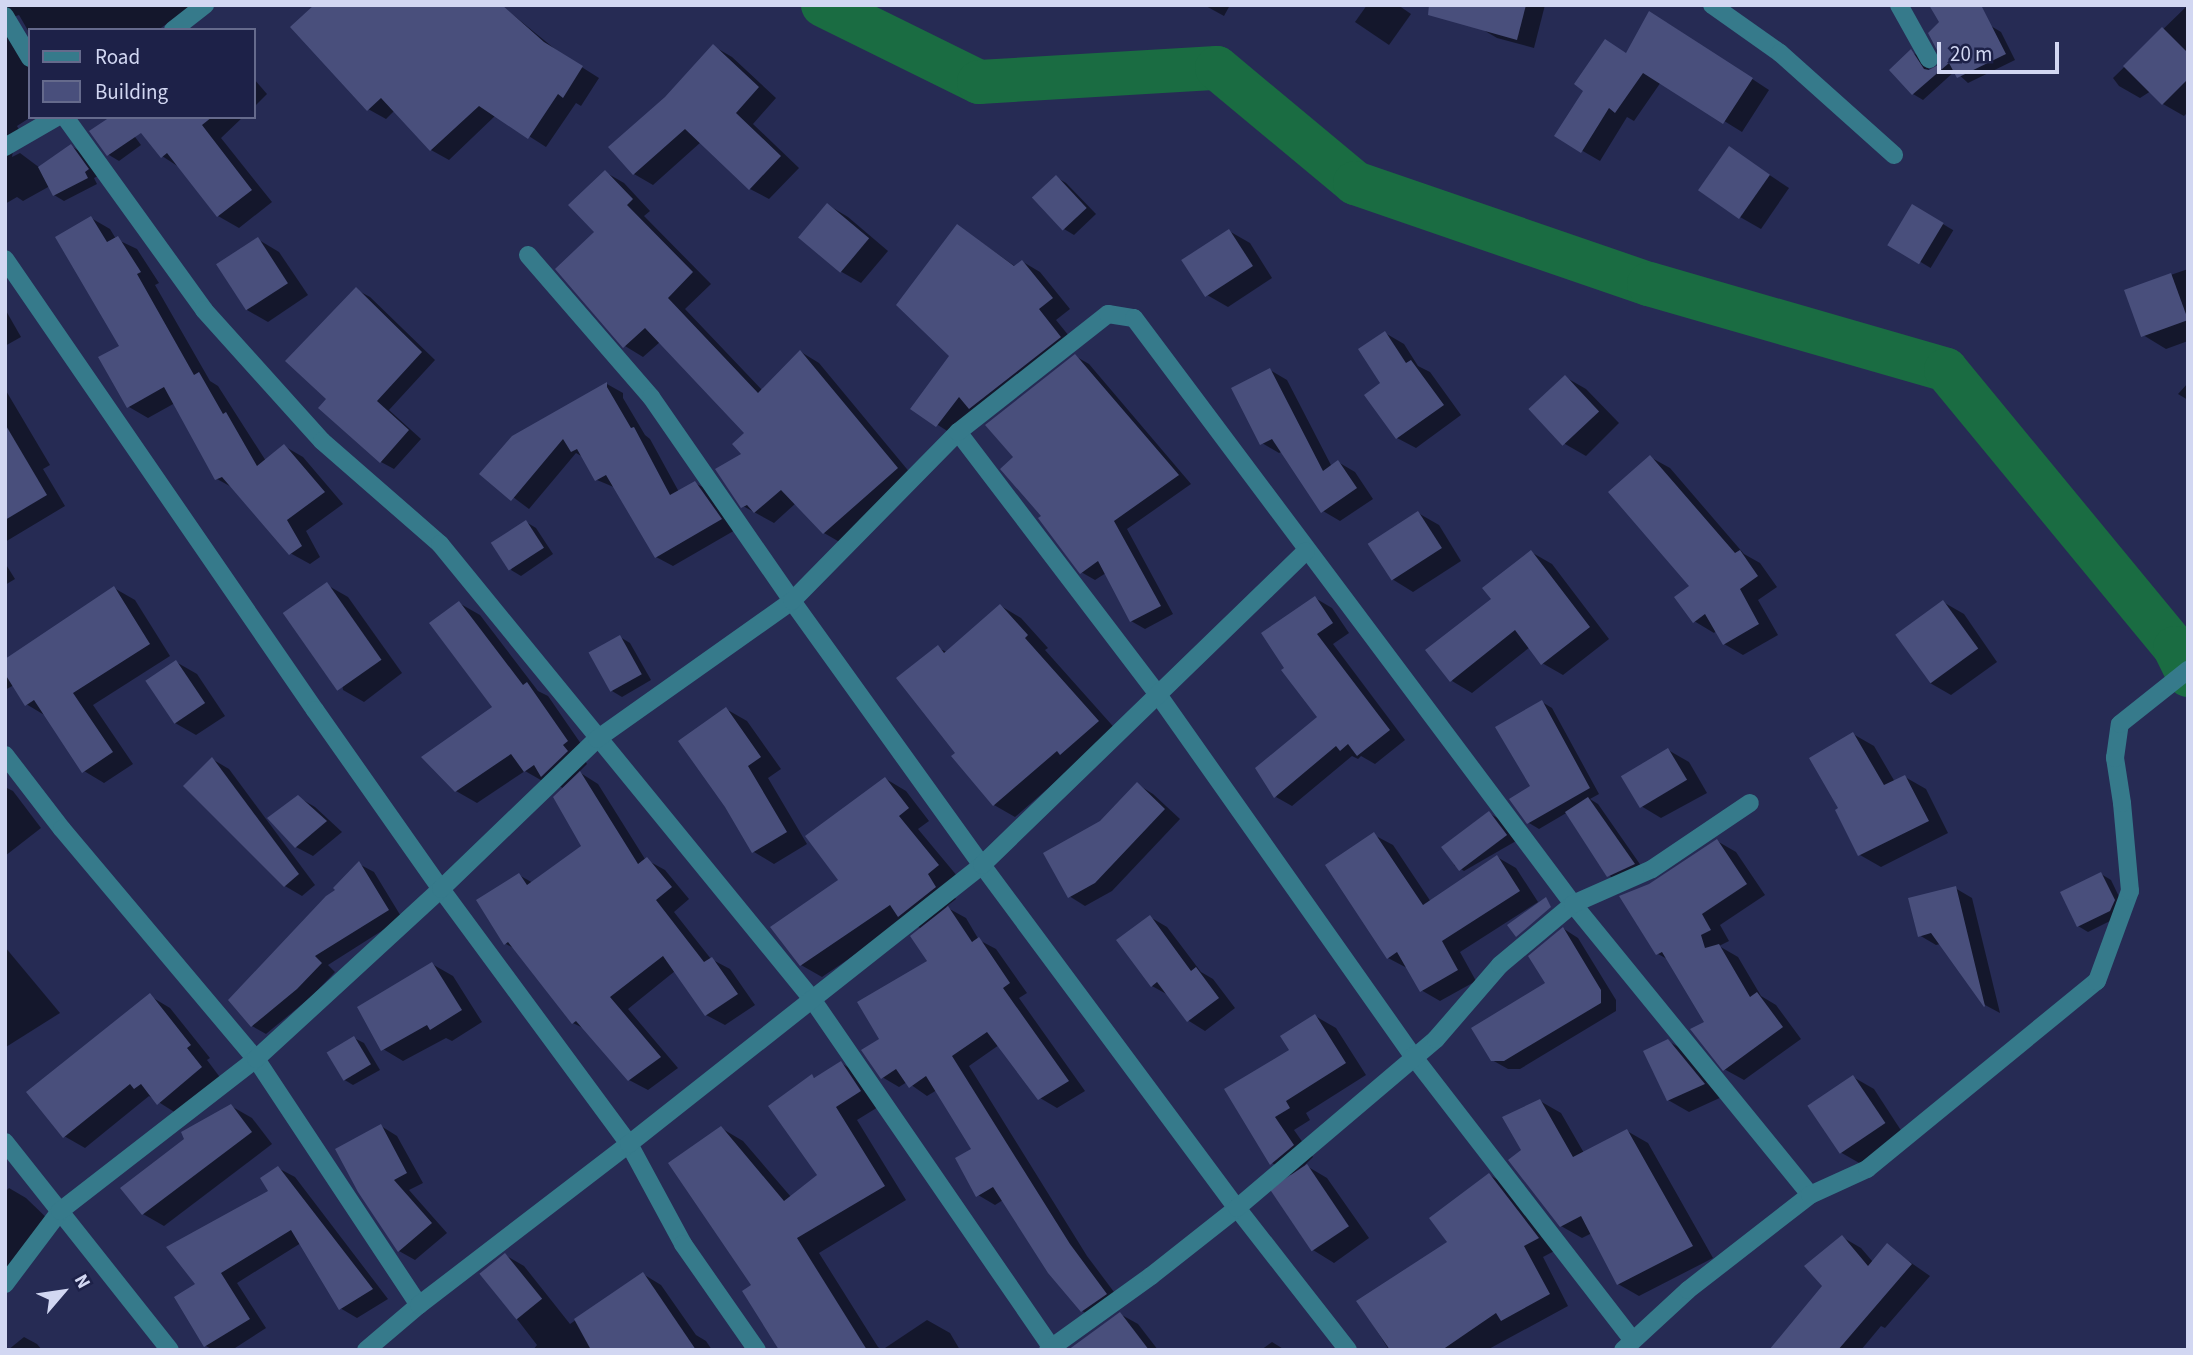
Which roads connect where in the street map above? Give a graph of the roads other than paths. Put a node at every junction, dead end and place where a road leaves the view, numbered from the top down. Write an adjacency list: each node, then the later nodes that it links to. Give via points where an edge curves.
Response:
1 (205, 5): 5 (street)
2 (1712, 5): 11 (street, via 1780,53)
3 (1899, 5): 7 (street)
4 (5, 16): 6 (street)
5 (176, 28)
6 (28, 55)
7 (1929, 59)
8 (53, 119): 10 (street)
9 (66, 119): 19 (street, via 204,310 322,441 440,544)
10 (5, 146)
11 (1894, 155)
12 (528, 255): 16 (street, via 651,397)
13 (5, 259): 23 (street)
14 (958, 432): 15 (street, via 1108,314 1134,318); 16 (street); 18 (street)
15 (1306, 551): 18 (street); 24 (street)
16 (792, 601): 19 (street); 22 (street)
17 (2188, 670): 30 (street, via 2120,724 2115,758 2130,891 2097,981 1867,1168)
18 (1159, 696): 22 (street); 26 (street)
19 (597, 739): 23 (street); 25 (street)
20 (5, 755): 27 (street)
21 (1750, 803): 24 (street, via 1652,869)
22 (982, 865): 25 (street); 31 (street)
23 (441, 889): 27 (street); 29 (street)
24 (1573, 904): 26 (street, via 1500,965 1436,1039); 30 (street)
25 (812, 999): 29 (street); 36 (street)
26 (1413, 1056): 31 (street); 35 (street)
27 (256, 1059): 32 (street); 34 (street)
28 (5, 1142): 32 (street)
29 (629, 1144): 34 (street); 39 (street, via 683,1244)
30 (1810, 1195): 35 (street)
31 (1237, 1208): 36 (street); 40 (street)
32 (60, 1211): 33 (street); 37 (street)
33 (5, 1284)
34 (419, 1305): 38 (street)
35 (1627, 1344)
36 (1051, 1349)
37 (170, 1350)
38 (366, 1350)
39 (757, 1350)
40 (1348, 1350)

